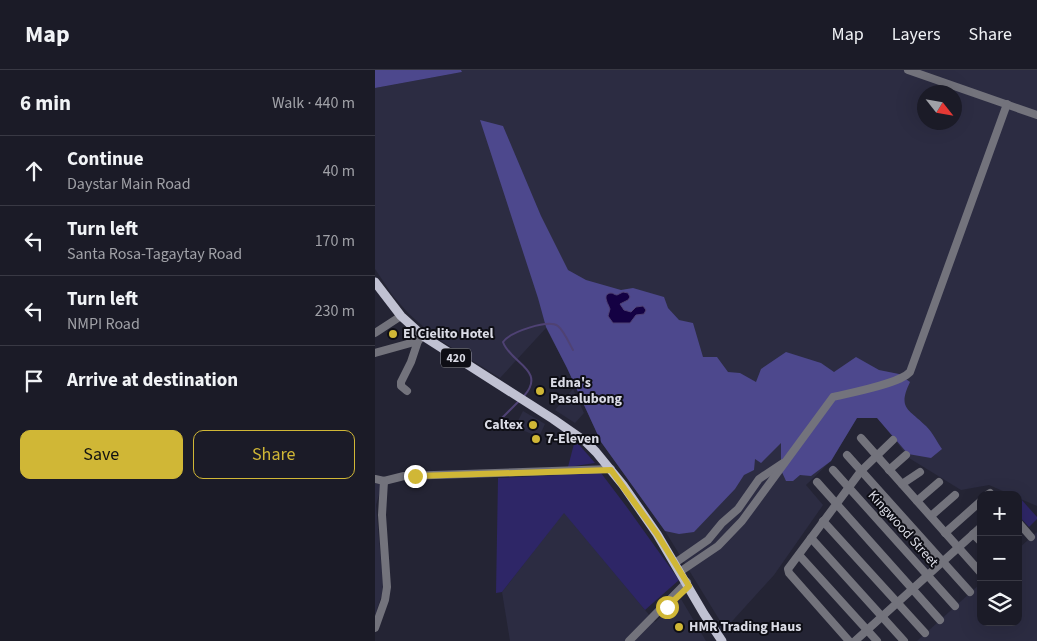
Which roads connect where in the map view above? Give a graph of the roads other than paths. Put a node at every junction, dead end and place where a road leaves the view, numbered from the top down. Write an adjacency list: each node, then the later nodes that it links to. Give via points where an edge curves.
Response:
1 (907, 70): 2 (street)
2 (1007, 104): 3 (street); 15 (street, via 910,372 868,389 833,397)
3 (1037, 115)
4 (375, 282): 5 (main road, 420)
5 (401, 316): 6 (street); 7 (main road, 420)
6 (375, 332)
7 (420, 338): 8 (street); 9 (street, via 401,382); 16 (main road, 420, via 586,442)
8 (375, 353)
9 (407, 391)
10 (861, 438): 14 (street)
11 (893, 440): 14 (street)
12 (847, 454): 19 (street)
13 (906, 455): 18 (street)
14 (877, 456): 18 (street); 19 (street)
15 (791, 457): 43 (street, via 759,479 738,509 708,540); 45 (street, via 736,528 718,546)
16 (611, 470): 22 (street, via 404,476); 43 (main road, 420, via 643,512)
17 (833, 470): 26 (street, Kingwood Street)
18 (889, 470): 25 (street)
19 (861, 472): 26 (street); 42 (street)
20 (920, 472): 25 (street)
21 (375, 480): 22 (street)
22 (384, 481): 54 (street, via 387,587)
23 (817, 482): 29 (street)
24 (939, 482): 28 (street)
25 (902, 484): 28 (street)
26 (850, 488): 29 (street); 46 (street, Kingwood Street)
27 (955, 495): 31 (street)
28 (917, 501): 31 (street)
29 (836, 505): 32 (street); 48 (street)
30 (977, 505): 35 (street)
31 (931, 516): 35 (street)
32 (823, 521): 38 (street); 50 (street)
33 (1022, 527): 37 (street)
34 (977, 530): 36 (street)
35 (945, 533): 40 (street)
36 (973, 534): 39 (street); 40 (street)
37 (1031, 537)
38 (811, 538): 41 (street); 52 (street)
39 (977, 538)
40 (958, 547): 42 (street); 44 (street)
41 (799, 554): 55 (street); 59 (street, via 789,567 789,573)
42 (943, 561): 46 (street); 49 (street)
43 (675, 563): 45 (main road, 420)
44 (977, 568)
45 (681, 571): 47 (main road, 420)
46 (928, 575): 48 (street); 51 (street, Kingwood Street)
47 (688, 584): 57 (street); 58 (main road, 420)
48 (913, 589): 50 (street); 53 (street)
49 (970, 592)
50 (897, 602): 52 (street); 56 (street)
51 (955, 606)
52 (882, 616): 55 (street); 62 (street)
53 (940, 620)
54 (375, 628)
55 (867, 630): 60 (street); 61 (street)
56 (925, 633)
57 (629, 641)
58 (722, 641)
59 (849, 641)
60 (855, 641)
61 (877, 641)
62 (904, 641)

